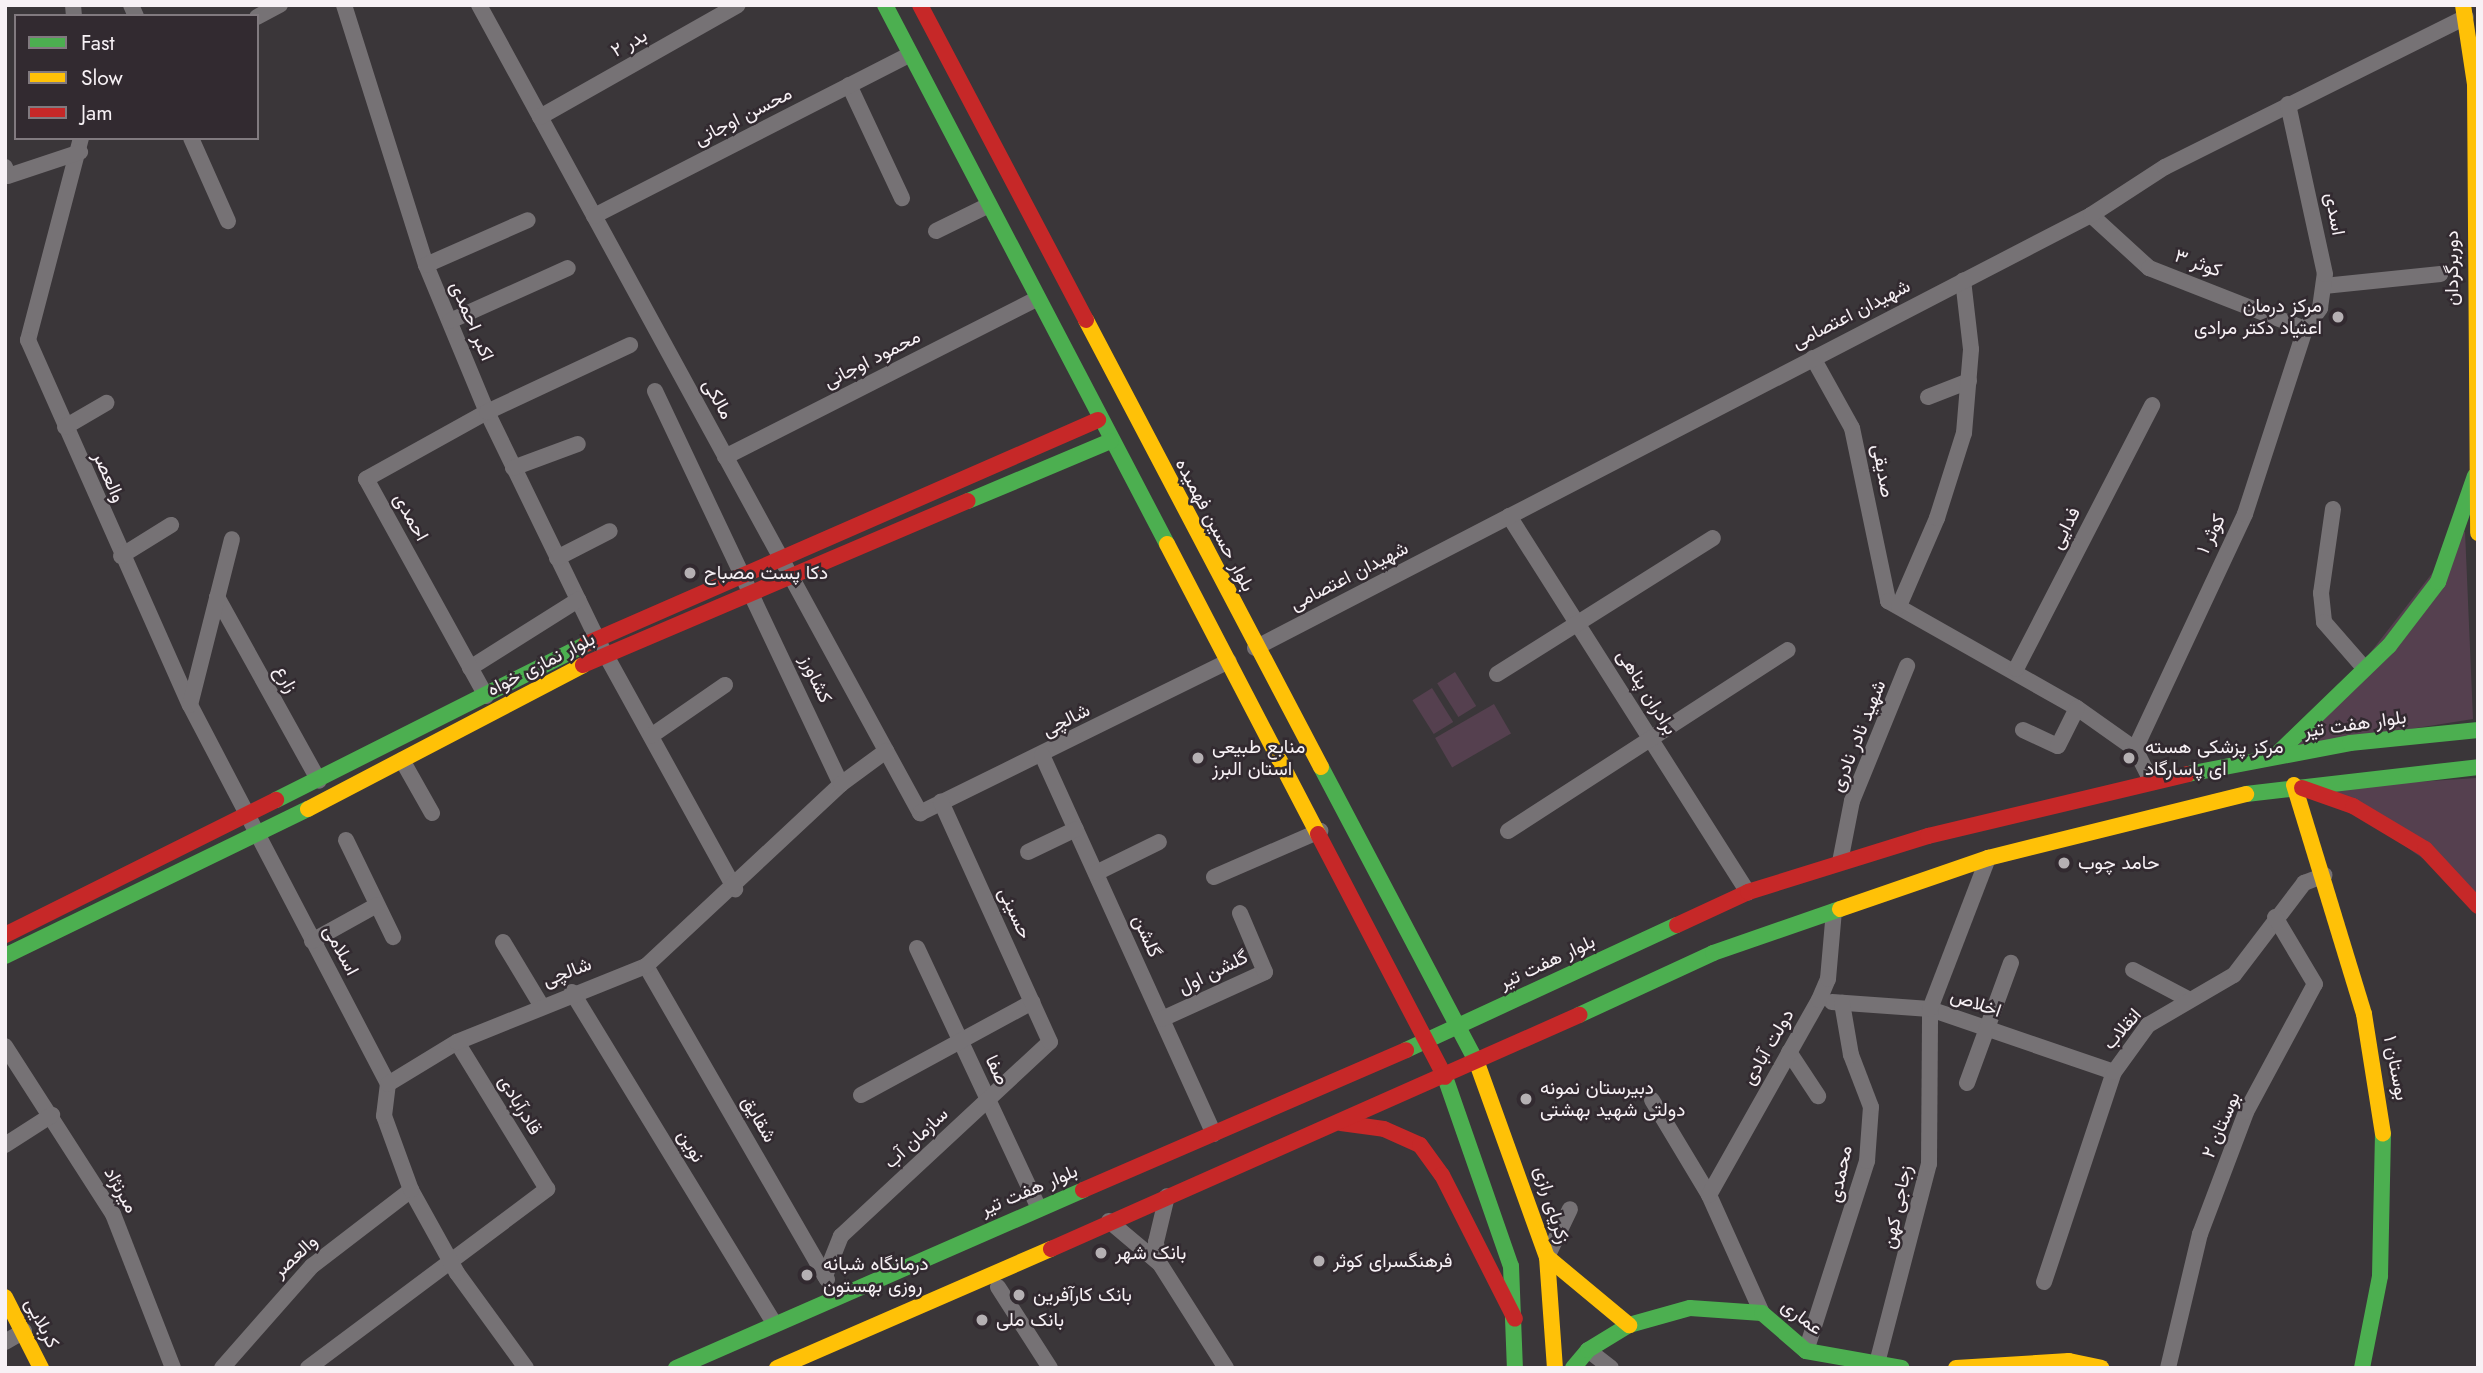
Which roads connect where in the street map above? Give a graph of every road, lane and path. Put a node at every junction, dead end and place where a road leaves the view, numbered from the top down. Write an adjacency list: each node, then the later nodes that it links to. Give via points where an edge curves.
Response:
1 (280, 5): 8 (street)
2 (344, 5): 25 (street, اکبر احمدی)
3 (479, 5): 12 (street, مالکی)
4 (738, 5): 12 (street, بدر ۲)
5 (885, 5): 9 (main road)
6 (920, 5): 66 (main road, بلوار حسین فهمیده)
7 (2465, 11): 11 (street, شهیدان اعتصامی); 15 (main road, دوربرگردان, via 2475,84)
8 (259, 15)
9 (910, 54): 10 (street, محسن اوجانی); 18 (main road)
10 (849, 85): 17 (street); 20 (street, محسن اوجانی)
11 (2288, 104): 19 (street, شهیدان اعتصامی, via 2165,167); 29 (street, اسدی)
12 (540, 117): 20 (street, مالکی)
13 (192, 140): 22 (street)
14 (80, 145): 16 (street); 42 (street, والعصر, via 28,340)
15 (2476, 156): 24 (main road, دوربرگردان)
16 (7, 172)
17 (902, 198)
18 (989, 205): 23 (street); 30 (main road)
19 (2091, 215): 28 (street, شهیدان اعتصامی); 32 (street, کوثر ۳, via 2149,268)
20 (594, 216): 45 (street, مالکی)
21 (528, 219): 25 (street)
22 (228, 221)
23 (936, 231)
24 (2475, 243): 47 (main road, دوربرگردان)
25 (426, 265): 31 (street, اکبر احمدی)
26 (568, 268): 31 (street)
27 (2440, 274): 29 (street)
28 (1963, 280): 34 (street, شهیدان اعتصامی); 35 (street)
29 (2324, 286): 32 (street, via 2320,308)
30 (1037, 299): 41 (main road); 45 (street, محمود اوجانی)
31 (450, 321): 40 (street, اکبر احمدی)
32 (2305, 329): 83 (street, کوثر ۱, via 2245,514)
33 (630, 345): 40 (street)
34 (1813, 358): 49 (street, شهیدان اعتصامی); 63 (street, صدیقی, via 1859,449)
35 (1969, 381): 37 (street); 63 (street, via 1964,433 1937,518)
36 (654, 391): 58 (street, کشاورز)
37 (1928, 397)
38 (106, 404): 42 (street)
39 (2152, 405): 72 (street, فدایی)
40 (487, 412): 46 (street, اکبر احمدی); 71 (street, احمدی, via 366,479)
41 (1098, 420): 43 (main road); 57 (main road, بلوار نمازی خواه)
42 (65, 427): 55 (street, والعصر)
43 (1111, 441): 59 (main road, بلوار نمازی خواه); 69 (main road)
44 (578, 444): 46 (street)
45 (725, 457): 57 (street, مالکی)
46 (513, 468): 56 (street, اکبر احمدی)
47 (2475, 476): 52 (main road, دوربرگردان); 73 (main road, via 2438,582)
48 (2333, 509): 73 (street, via 2321,593 2324,622)
49 (1509, 516): 64 (street, برادران پناهی); 66 (street, شهیدان اعتصامی)
50 (171, 525): 55 (street)
51 (610, 531): 56 (street)
52 (2478, 533)
53 (1713, 538): 64 (street)
54 (232, 539): 61 (street)
55 (121, 556): 77 (street, والعصر)
56 (556, 558): 62 (street, اکبر احمدی)
57 (782, 558): 58 (main road, بلوار نمازی خواه); 59 (street, مالکی)
58 (744, 575): 60 (street, کشاورز); 65 (main road, بلوار نمازی خواه)
59 (791, 576): 60 (main road, بلوار نمازی خواه); 84 (street, مالکی)
60 (752, 592): 68 (main road, بلوار نمازی خواه); 91 (street, کشاورز)
61 (217, 597): 77 (street); 89 (street, زارع)
62 (578, 600): 65 (street, اکبر احمدی); 71 (street)
63 (1893, 604): 72 (street)
64 (1578, 622): 74 (street); 82 (street, برادران پناهی)
65 (597, 639): 68 (street, اکبر احمدی); 76 (main road, بلوار نمازی خواه)
66 (1255, 648): 133 (main road, بلوار حسین فهمیده)
67 (1788, 650): 82 (street)
68 (606, 653): 81 (street); 87 (main road, بلوار نمازی خواه)
69 (1229, 661): 85 (street, شالچی); 98 (main road)
70 (1907, 666): 105 (street, شهید نادر نادری, via 1852,801)
71 (470, 668): 76 (street, احمدی)
72 (2016, 669): 78 (street)
73 (2365, 669): 86 (main road)
74 (1497, 674)
75 (725, 685): 81 (street)
76 (485, 696): 89 (main road, بلوار نمازی خواه)
77 (190, 705): 96 (street, والعصر)
78 (2077, 708): 79 (street, via 2058,746); 83 (street)
79 (2024, 730)
80 (2478, 730): 86 (main road, بلوار هفت تیر)
81 (652, 736): 109 (street)
82 (1652, 740): 99 (street); 110 (street, برادران پناهی)
83 (2134, 750): 90 (street)
84 (886, 751): 91 (street, شالچی); 95 (street, مالکی)
85 (1042, 755): 93 (street, شالچی); 97 (street, گلشن)
86 (2274, 757): 90 (main road, بلوار هفت تیر)
87 (402, 760): 94 (street); 100 (main road, بلوار نمازی خواه)
88 (2478, 767): 92 (main road)
89 (319, 781): 96 (main road, بلوار نمازی خواه)
90 (2151, 781): 105 (main road, بلوار هفت تیر)
91 (841, 784): 109 (street, شالچی)
92 (2294, 785): 104 (main road, via 2158,811); 107 (main road, بوستان ۱); 112 (main road, via 2353,806 2425,849)
93 (941, 803): 95 (street, شالچی); 128 (street, حسینی)
94 (432, 813)
95 (920, 813)
96 (247, 818): 100 (street, اسلامی); 116 (main road, بلوار نمازی خواه)
97 (1076, 830): 103 (street); 106 (street, گلشن)
98 (1320, 831): 108 (street); 135 (main road)
99 (1508, 831)
100 (257, 836): 118 (street, اسلامی); 121 (main road, بلوار نمازی خواه)
101 (346, 840): 111 (street)
102 (1159, 842): 106 (street)
103 (1028, 852)
104 (1988, 859): 113 (main road); 131 (street)
105 (1840, 862): 110 (main road, بلوار هفت تیر)
106 (1096, 873): 132 (street, گلشن)
107 (2325, 875): 115 (street, انقلاب, via 2304,883); 198 (main road, بوستان ۱, via 2383,1107 2380,1276)
108 (1214, 877)
109 (735, 888): 123 (street, شالچی)
110 (1748, 891): 133 (main road, بلوار هفت تیر)
111 (377, 905): 117 (street); 118 (street)
112 (2478, 906)
113 (1834, 911): 126 (street, دولت آبادی, via 1828,979); 141 (main road, via 1713,953)
114 (1240, 913): 132 (street, گلشن اول, via 1265,972)
115 (2275, 917): 127 (street, انقلاب, via 2234,975); 197 (street, بوستان ۲, via 2315,984 2246,1112 2200,1234)
116 (5, 935)
117 (393, 937)
118 (312, 941): 145 (street, اسلامی)
119 (503, 943): 130 (street)
120 (917, 948): 138 (street, صفا)
121 (5, 956)
122 (2011, 963): 134 (street)
123 (646, 966): 125 (street, شالچی); 165 (street, شقایق)
124 (2133, 970): 127 (street)
125 (572, 992): 130 (street, شالچی); 172 (street, نوین)
126 (1819, 1000): 129 (street, اخلاص); 140 (street, دولت آبادی)
127 (2190, 1000): 142 (street, انقلاب, via 2148,1025)
128 (1032, 1002): 137 (street, حسینی); 138 (street)
129 (1843, 1003): 131 (street, اخلاص); 177 (street, محمدی, via 1851,1055 1871,1107 1867,1161)
130 (541, 1005): 136 (street, شالچی)
131 (1930, 1010): 134 (street, اخلاص); 180 (street, زجاجی کهن, via 1929,1164)
132 (1162, 1019): 152 (street, گلشن)
133 (1458, 1027): 135 (main road, بلوار هفت تیر); 141 (main road, بلوار حسین فهمیده)
134 (1989, 1029): 142 (street, اخلاص); 144 (street)
135 (1430, 1039): 143 (main road); 152 (main road, بلوار هفت تیر)
136 (457, 1042): 145 (street, شالچی); 163 (street, قادرآبادی, via 547,1189)
137 (1051, 1042): 149 (street, سازمان آب)
138 (962, 1044): 146 (street); 149 (street, صفا)
139 (5, 1046): 150 (street, میرنژاد)
140 (1789, 1052): 147 (street); 157 (street, دولت آبادی)
141 (1477, 1063): 143 (main road); 154 (main road, زکریای رازی)
142 (2114, 1072): 166 (street, انقلاب)
143 (1446, 1077): 151 (main road); 155 (main road)
144 (1967, 1083)
145 (388, 1084): 156 (street, via 384,1116)
146 (861, 1095)
147 (1818, 1097)
148 (1652, 1100): 157 (street)
149 (988, 1101): 159 (street, صفا); 165 (street, سازمان آب, via 841,1236)
150 (52, 1115): 153 (street); 182 (street, میرنژاد, via 113,1214)
151 (1340, 1123): 158 (main road); 171 (main road, via 1384,1129 1420,1145 1442,1175)
152 (1213, 1134): 159 (main road, بلوار هفت تیر)
153 (5, 1145)
154 (1520, 1171): 155 (main road, via 1500,1163); 162 (main road, زکریای رازی)
155 (1486, 1184): 171 (main road, via 1511,1266)
156 (411, 1189): 163 (street); 183 (street, والعصر, via 312,1266)
157 (1709, 1195): 170 (street, عماری)
158 (1167, 1196): 161 (main road); 164 (street, via 1156,1242)
159 (1039, 1209): 168 (main road, بلوار هفت تیر)
160 (1570, 1209): 162 (street)
161 (1109, 1221): 164 (street); 187 (main road)
162 (1547, 1257): 173 (main road); 191 (main road, زکریای رازی)
163 (448, 1259): 184 (street); 185 (street)
164 (1160, 1264): 189 (street)
165 (825, 1276): 168 (street, شقایق)
166 (2044, 1282)
167 (999, 1287): 188 (street)
168 (836, 1294): 172 (main road, بلوار هفت تیر)
169 (5, 1297): 174 (main road, کربلایی)
170 (1762, 1313): 173 (main road, via 1690,1308); 177 (main road, عماری)
171 (1515, 1319): 190 (main road)
172 (774, 1323): 186 (main road, بلوار هفت تیر)
173 (1629, 1325): 176 (main road)
174 (24, 1331): 175 (street); 181 (main road, کربلایی)
175 (5, 1342)
176 (1588, 1350): 192 (main road); 193 (street)
177 (1806, 1350): 178 (main road, عماری)
178 (1830, 1363): 180 (main road, عماری)
179 (2034, 1366): 195 (main road); 196 (main road, via 2069,1361)
180 (1886, 1367): 194 (main road, عماری)
181 (41, 1368)
182 (173, 1368)
183 (222, 1368)
184 (308, 1368)
185 (526, 1368)
186 (676, 1368)
187 (777, 1368)
188 (1049, 1368)
189 (1226, 1368)
190 (1515, 1368)
191 (1555, 1368)
192 (1573, 1368)
193 (1611, 1368)
194 (1902, 1368)
195 (1956, 1368)
196 (2101, 1368)
197 (2168, 1368)
198 (2362, 1368)

